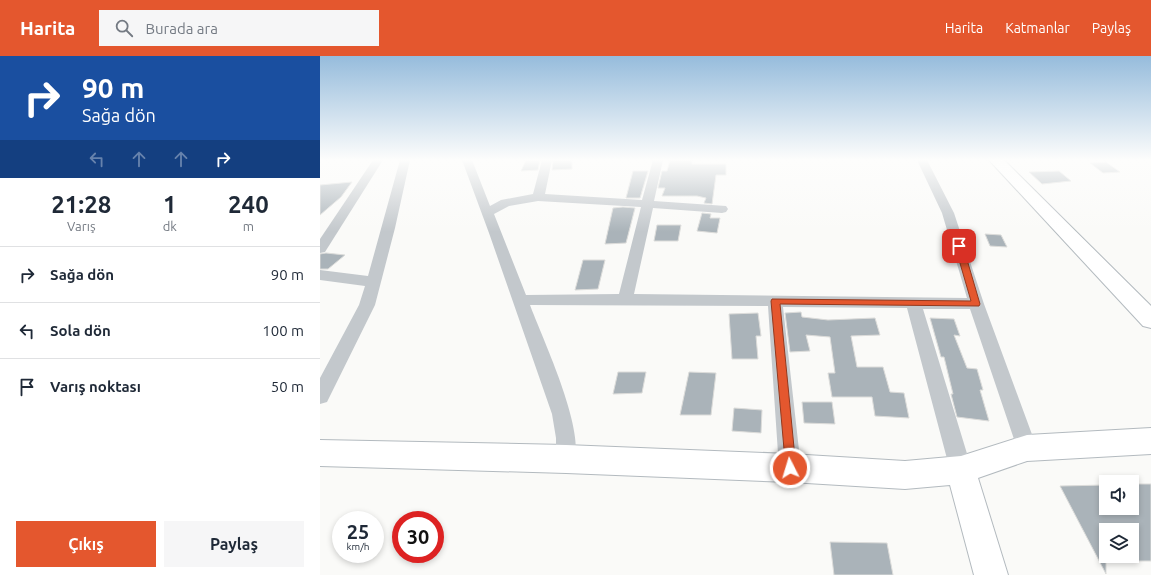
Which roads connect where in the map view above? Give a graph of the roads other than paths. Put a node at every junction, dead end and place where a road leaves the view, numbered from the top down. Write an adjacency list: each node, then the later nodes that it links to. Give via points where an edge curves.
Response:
1 (362, 184): 12 (street)
2 (399, 184): 14 (street)
3 (476, 184): 11 (street)
4 (541, 184): 8 (street)
5 (652, 184): 9 (street)
6 (934, 184): 19 (street, via 948,213)
7 (1019, 184): 20 (street)
8 (538, 197): 9 (street); 11 (street, via 505,203)
9 (647, 205): 10 (street); 15 (street)
10 (722, 210)
11 (487, 213): 16 (street)
12 (320, 249)
13 (320, 275): 14 (street)
14 (374, 282): 21 (street, via 367,305)
15 (625, 299): 16 (street); 17 (street)
16 (521, 300): 25 (street, via 562,414)
17 (775, 301): 18 (street); 26 (street)
18 (913, 303): 19 (street); 27 (street)
19 (976, 304): 23 (street)
20 (1151, 320)
21 (320, 396)
22 (1151, 441): 23 (street)
23 (1027, 448): 27 (street)
24 (320, 453): 25 (street)
25 (566, 459): 26 (street)
26 (790, 468): 27 (street, via 905,475)
27 (961, 470): 28 (street)
28 (991, 575)

